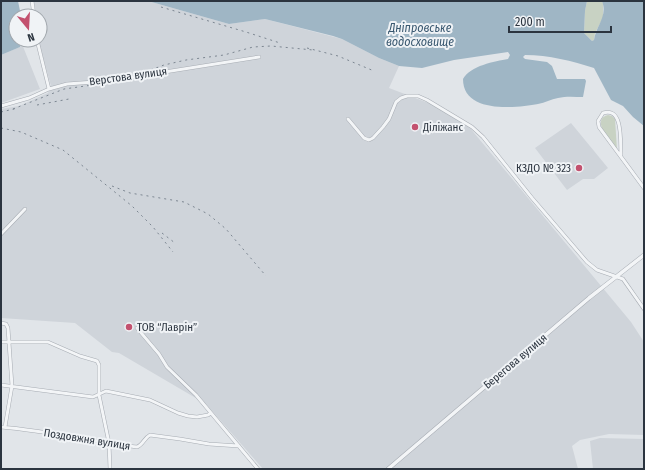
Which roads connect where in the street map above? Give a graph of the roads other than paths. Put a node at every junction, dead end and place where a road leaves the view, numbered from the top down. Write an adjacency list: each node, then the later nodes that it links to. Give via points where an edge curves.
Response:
1 (39, 48): 3 (street)
2 (259, 57): 3 (street, Верстова вулиця, via 108,81 68,84)
3 (49, 89): 4 (street, Верстова вулиця)
4 (1, 106)
5 (348, 119): 11 (street, via 364,138 370,140 383,127 396,102 401,98 418,96 427,100 472,127 483,137 587,262 597,270)
6 (621, 155): 6 (street, via 598,127 599,117 606,112 612,113 619,120); 7 (street)
7 (644, 188)
8 (25, 209): 9 (street)
9 (1, 234)
10 (644, 255): 11 (street, Берегова вулиця)
11 (616, 276): 12 (street, via 623,279); 27 (street, Берегова вулиця)
12 (644, 309)
13 (1, 323): 16 (street, via 7,326)
14 (137, 328): 20 (street, via 167,367)
15 (1, 342): 16 (street)
16 (10, 342): 18 (street); 19 (street, via 48,342 94,360 98,363)
17 (1, 385): 18 (street)
18 (12, 386): 19 (street, via 93,397); 22 (street)
19 (99, 395): 20 (street, via 106,391 150,400 188,416 197,417); 23 (street)
20 (211, 413): 24 (street)
21 (1, 427): 22 (street, Поздовжня вулиця)
22 (5, 427): 23 (street, Поздовжня вулиця, via 50,432)
23 (109, 444): 24 (street, Поздовжня вулиця, via 139,446 150,436); 25 (street)
24 (239, 446): 26 (street)
25 (110, 469)
26 (258, 469)
27 (388, 469)

